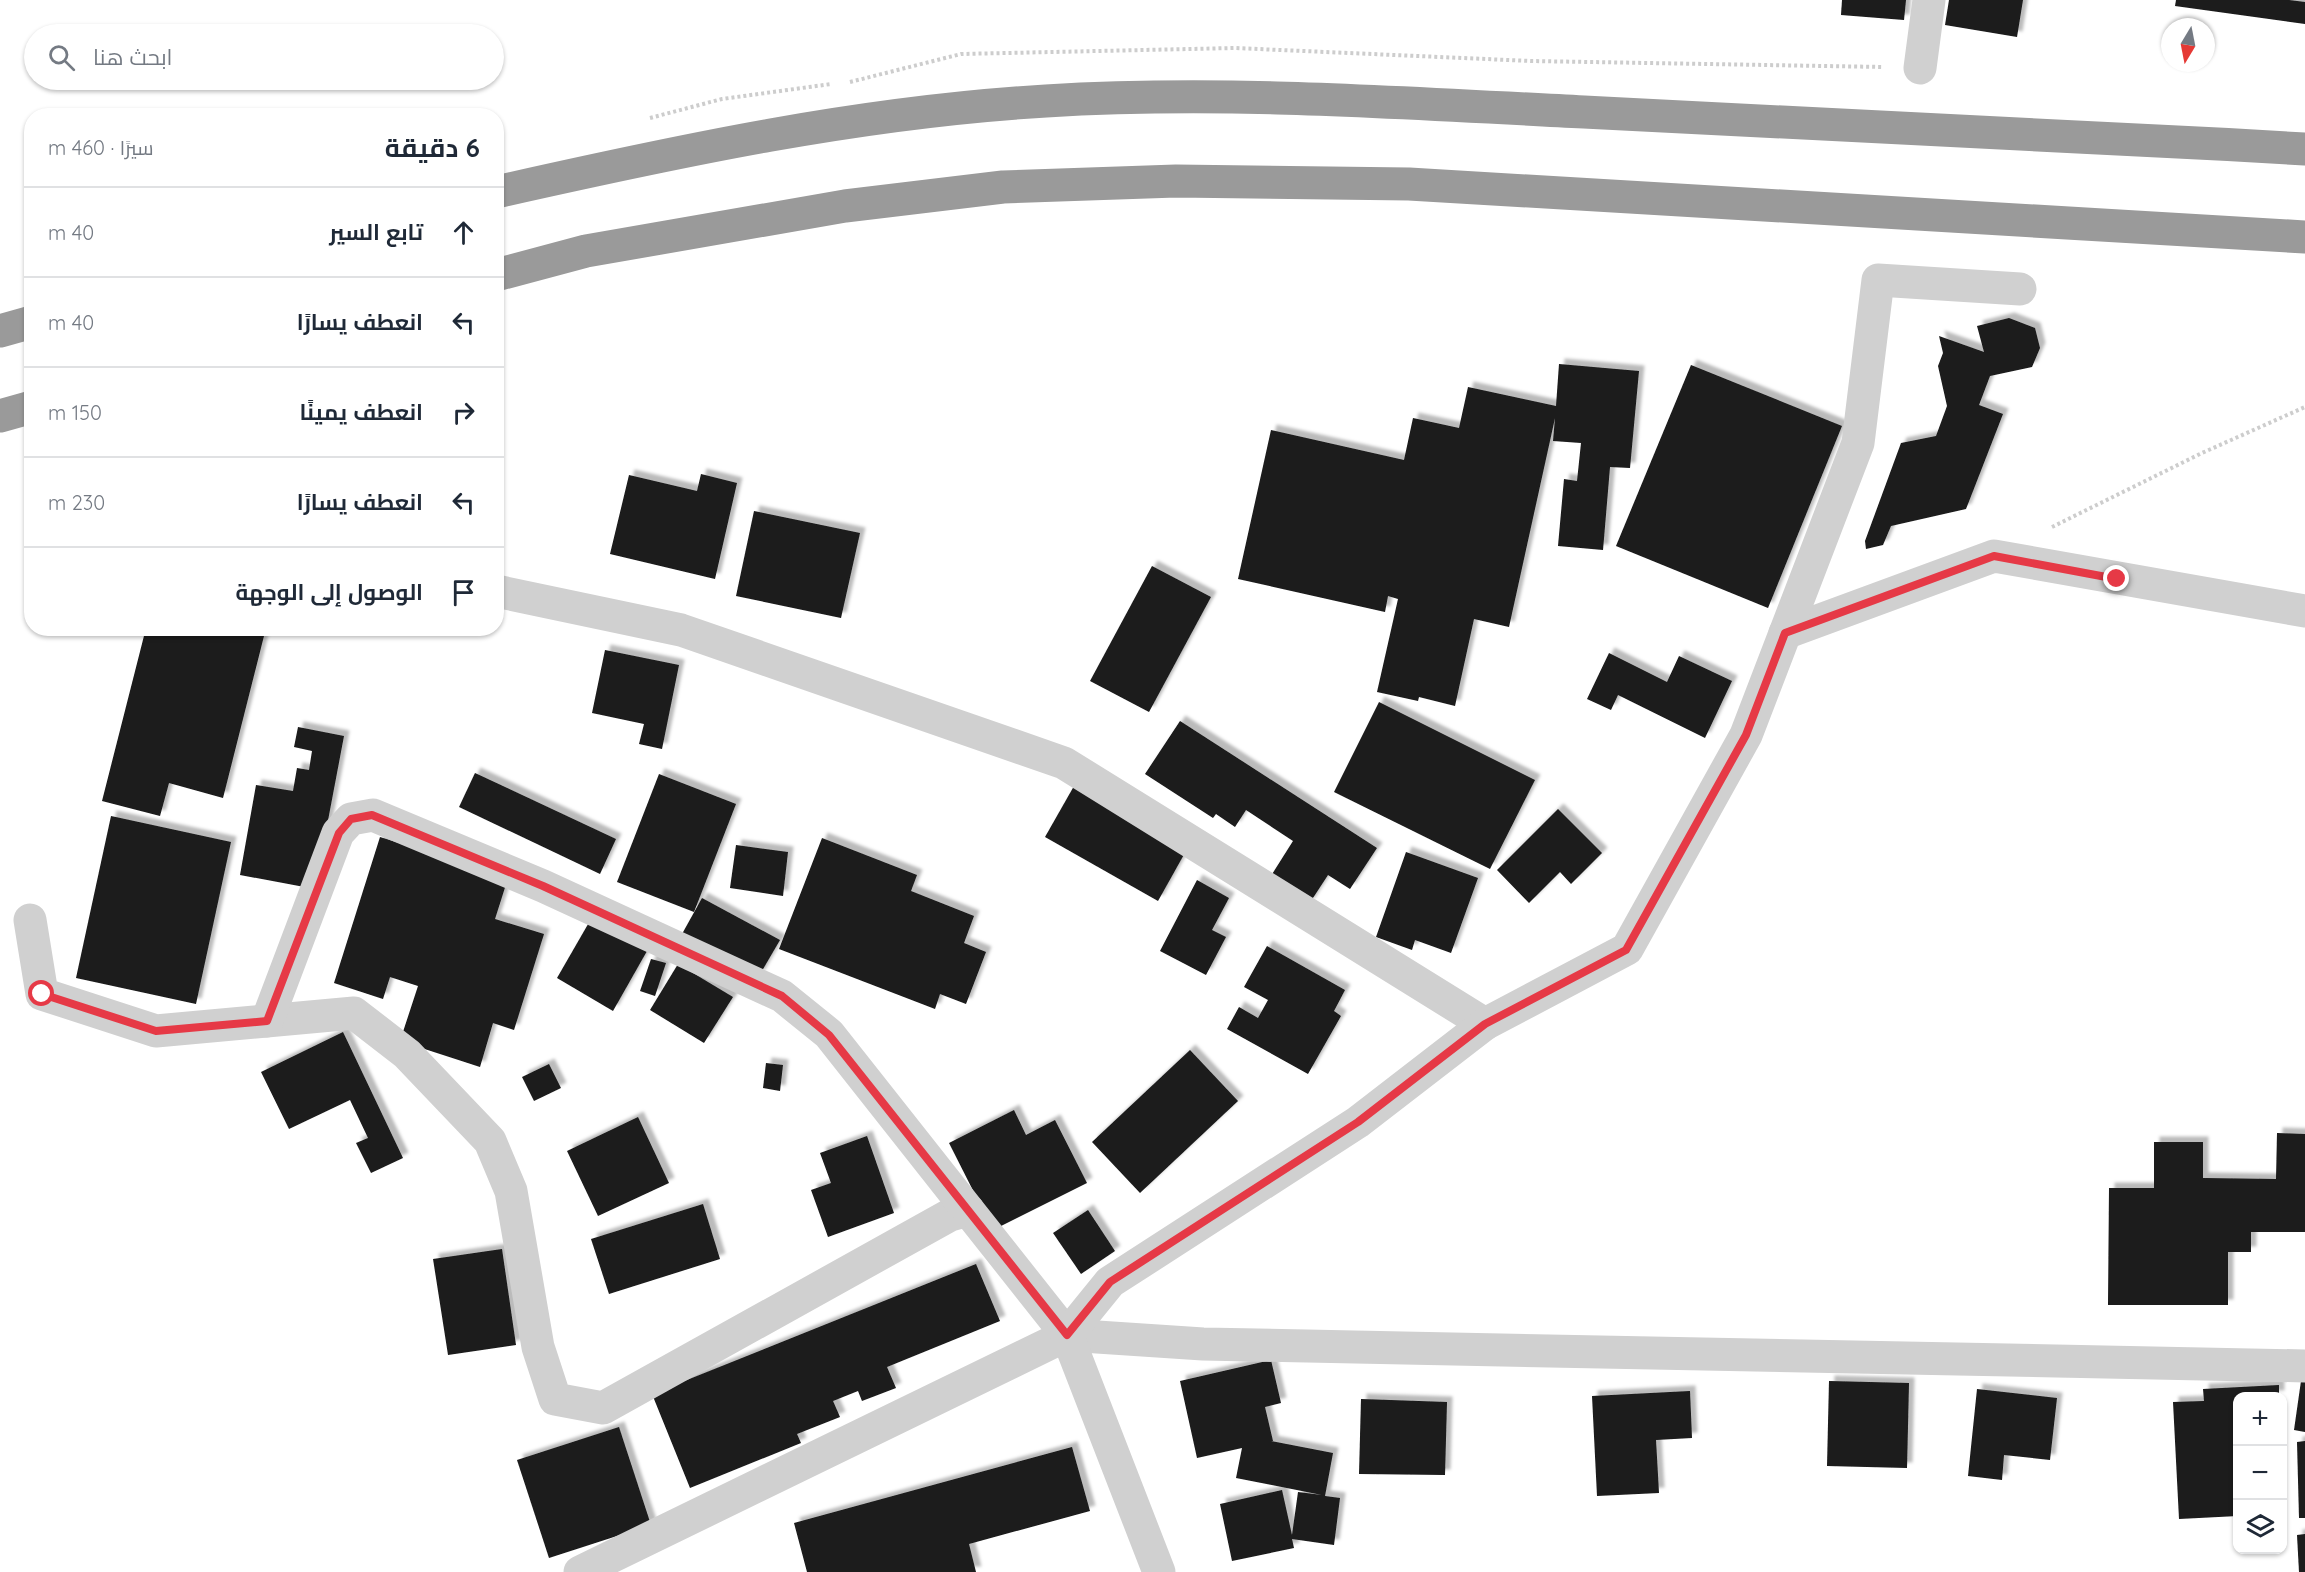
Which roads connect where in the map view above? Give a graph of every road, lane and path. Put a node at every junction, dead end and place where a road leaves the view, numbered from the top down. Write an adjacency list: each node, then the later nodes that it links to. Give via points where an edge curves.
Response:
1 (1929, 0): 2 (street)
2 (1920, 68)
3 (2305, 149): 4 (highway, via 1216,96 1045,101 880,117 672,153)
4 (504, 190)
5 (2305, 237): 6 (highway, via 1409,184 1176,181 1003,187 845,206 586,251)
6 (504, 273)
7 (2020, 289): 16 (street, via 1878,280 1858,443)
8 (24, 324): 9 (highway)
9 (0, 332)
10 (2305, 406): 13 (path)
11 (24, 409): 12 (highway)
12 (0, 416)
13 (2046, 530)
14 (504, 593): 19 (street, via 681,630 1064,763)
15 (2305, 611): 16 (street, via 1994,556)
16 (1785, 633): 19 (street, via 1746,735 1626,950)
17 (30, 920): 18 (street, via 42,994 156,1031)
18 (267, 1021): 20 (street, via 339,833 351,819 372,815 543,886 782,996 829,1035); 20 (street, via 354,1013 407,1054 490,1141 511,1191 538,1347 555,1399 603,1408 950,1215)
19 (1485, 1024): 21 (street, via 1358,1122 1110,1282)
20 (968, 1210): 21 (street)
21 (1067, 1335): 22 (street, via 1203,1344); 23 (street); 24 (street)
22 (2305, 1366)
23 (580, 1572)
24 (1159, 1572)

